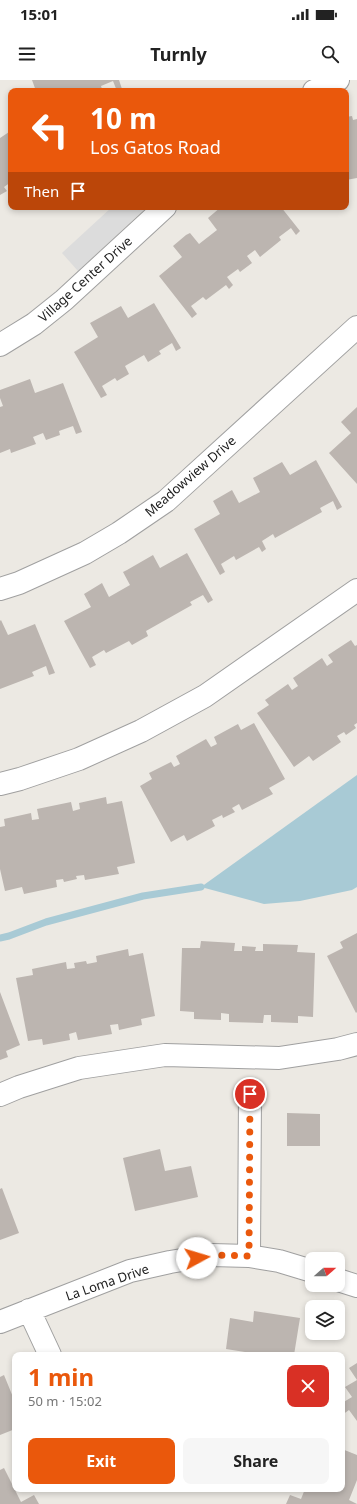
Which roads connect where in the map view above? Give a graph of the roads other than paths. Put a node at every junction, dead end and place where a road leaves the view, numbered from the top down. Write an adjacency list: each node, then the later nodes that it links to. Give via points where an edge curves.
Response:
1 (338, 80): 2 (street)
2 (321, 88)
3 (162, 210): 5 (street, Village Center Drive, via 64,300 34,324)
4 (357, 327): 6 (street, Meadowview Drive, via 166,501 85,553)
5 (0, 345)
6 (0, 589)
7 (357, 590): 8 (street, via 205,696 141,732 79,759)
8 (0, 784)
9 (357, 1044): 11 (street, via 338,1050 279,1058 164,1055 79,1068)
10 (250, 1094): 12 (street)
11 (0, 1095)
12 (249, 1256): 13 (street, La Loma Drive); 16 (street, La Loma Drive, via 211,1255 170,1262 130,1272)
13 (305, 1269)
14 (345, 1282): 15 (street)
15 (357, 1286)
16 (29, 1310): 17 (street, La Loma Drive); 18 (street)
17 (0, 1322)
18 (49, 1352)

